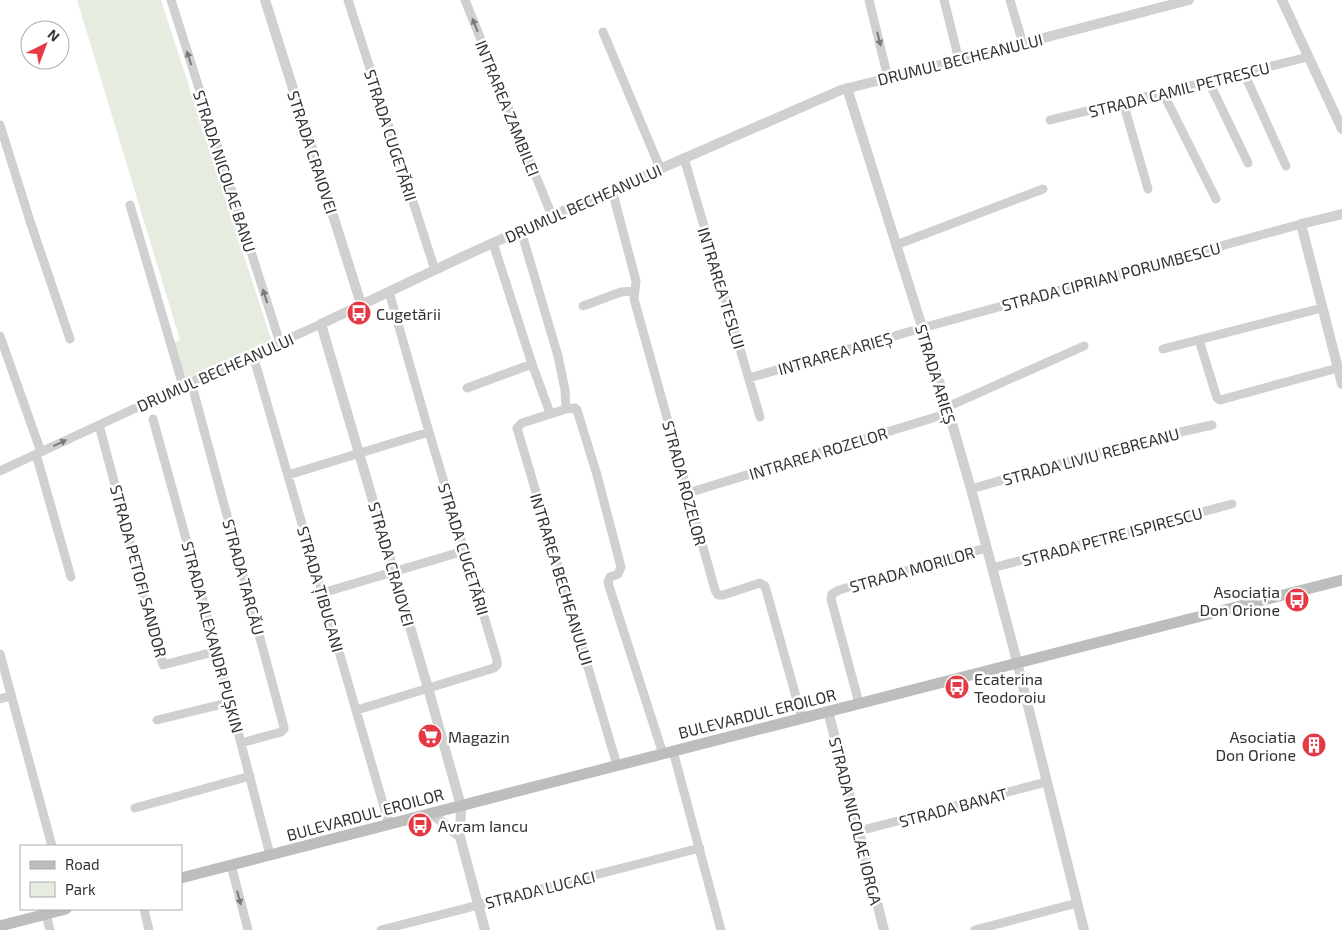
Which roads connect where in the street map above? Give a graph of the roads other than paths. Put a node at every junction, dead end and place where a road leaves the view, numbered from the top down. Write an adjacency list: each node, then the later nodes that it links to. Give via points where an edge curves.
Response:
1 (170, 0): 49 (street, STRADA NICOLAE BANU, one-way to 1)
2 (265, 0): 41 (street, STRADA CRAIOVEI)
3 (348, 0): 38 (street, STRADA CUGETĂRII)
4 (869, 0): 15 (street, one-way to 15)
5 (944, 0): 13 (street)
6 (1010, 0): 11 (street)
7 (1189, 0): 11 (street, DRUMUL BECHEANULUI)
8 (1282, 0): 12 (street)
9 (467, 1): 33 (street, INTRAREA ZAMBILEI, one-way to 9)
10 (603, 32): 26 (street)
11 (1022, 44): 13 (street, DRUMUL BECHEANULUI)
12 (1308, 57): 14 (street, STRADA CAMIL PETRESCU); 22 (street)
13 (959, 60): 15 (street, DRUMUL BECHEANULUI)
14 (1244, 74): 16 (street, STRADA CAMIL PETRESCU); 25 (street)
15 (888, 78): 17 (street, DRUMUL BECHEANULUI)
16 (1210, 82): 18 (street, STRADA CAMIL PETRESCU); 24 (street)
17 (847, 88): 23 (street, DRUMUL BECHEANULUI); 37 (street, STRADA ARIEȘ)
18 (1163, 93): 19 (street, STRADA CAMIL PETRESCU); 30 (street)
19 (1123, 102): 20 (street, STRADA CAMIL PETRESCU); 27 (street)
20 (1050, 120)
21 (0, 125): 47 (street)
22 (1342, 129)
23 (684, 158): 26 (street, DRUMUL BECHEANULUI); 56 (street, INTRAREA TESLUI)
24 (1248, 164)
25 (1286, 166)
26 (660, 168): 29 (street, DRUMUL BECHEANULUI)
27 (1148, 188)
28 (1043, 189): 37 (street)
29 (612, 190): 33 (street, DRUMUL BECHEANULUI); 39 (street, STRADA ROZELOR, via 636,281)
30 (1216, 199)
31 (130, 206): 57 (street)
32 (1342, 214): 34 (street)
33 (552, 216): 35 (street, DRUMUL BECHEANULUI)
34 (1301, 224): 43 (street); 45 (street, STRADA CIPRIAN PORUMBESCU)
35 (521, 230): 36 (street, DRUMUL BECHEANULUI); 60 (street, via 558,356)
36 (493, 243): 38 (street, DRUMUL BECHEANULUI); 54 (street)
37 (896, 245): 45 (street, STRADA ARIEȘ)
38 (435, 270): 40 (street, DRUMUL BECHEANULUI)
39 (635, 291): 42 (street, via 621,292); 73 (street, STRADA ROZELOR, via 634,299)
40 (389, 292): 41 (street, DRUMUL BECHEANULUI); 67 (street, STRADA CUGETĂRII)
41 (361, 304): 44 (street, DRUMUL BECHEANULUI)
42 (584, 306)
43 (1322, 308): 48 (street); 53 (street)
44 (321, 324): 49 (street, DRUMUL BECHEANULUI); 69 (street, STRADA CRAIOVEI)
45 (922, 328): 56 (street, INTRAREA ARIEȘ); 61 (street, STRADA ARIEȘ)
46 (0, 336): 68 (street)
47 (70, 339)
48 (1199, 340): 51 (street); 55 (street, via 1220,400)
49 (280, 343): 52 (street, DRUMUL BECHEANULUI)
50 (1084, 346): 61 (street, INTRAREA ROZELOR)
51 (1163, 349)
52 (253, 354): 57 (street, DRUMUL BECHEANULUI); 71 (street, STRADA ȚIBUCANI)
53 (1339, 357): 55 (street)
54 (532, 364): 59 (street); 62 (street)
55 (1338, 368): 58 (street)
56 (749, 378): 63 (street, INTRAREA TESLUI)
57 (187, 384): 65 (street, DRUMUL BECHEANULUI); 94 (street, STRADA TARCĂU, via 284,727 280,732)
58 (1342, 384)
59 (467, 388)
60 (566, 409): 62 (street, INTRAREA BECHEANULUI); 95 (street, via 577,410 597,475 621,567 618,574 610,577 609,586)
61 (948, 410): 72 (street, STRADA ARIEȘ); 73 (street, INTRAREA ROZELOR)
62 (550, 413): 96 (street, INTRAREA BECHEANULUI, via 517,428)
63 (760, 418)
64 (153, 419): 82 (street, STRADA ALEXANDR PUȘKIN)
65 (99, 425): 68 (street, DRUMUL BECHEANULUI, one-way to 65); 82 (street, STRADA PETOFI SANDOR, via 163,664)
66 (1212, 425): 72 (street, STRADA LIVIU REBREANU, via 1135,442)
67 (429, 432): 69 (street); 76 (street, STRADA CUGETĂRII)
68 (39, 453): 70 (street, DRUMUL BECHEANULUI); 79 (street)
69 (359, 453): 71 (street); 78 (street, STRADA CRAIOVEI)
70 (0, 471)
71 (288, 475): 81 (street, STRADA ȚIBUCANI)
72 (971, 489): 75 (street, STRADA ARIEȘ)
73 (688, 493): 92 (street, STRADA ROZELOR, via 718,595 760,583 765,586)
74 (1232, 504): 77 (street, STRADA PETRE ISPIRESCU)
75 (986, 548): 77 (street, STRADA ARIEȘ); 89 (street, STRADA MORILOR, via 832,594)
76 (464, 551): 78 (street); 85 (street, STRADA CUGETĂRII, via 497,665)
77 (992, 568): 84 (street, STRADA ARIEȘ)
78 (394, 571): 81 (street); 85 (street, STRADA CRAIOVEI)
79 (71, 578)
80 (1342, 580): 84 (main road, BULEVARDUL EROILOR)
81 (322, 592): 90 (street, STRADA ȚIBUCANI)
82 (217, 651): 88 (street, STRADA ALEXANDR PUȘKIN)
83 (0, 654): 86 (street)
84 (1017, 663): 89 (main road, BULEVARDUL EROILOR); 98 (street, STRADA ARIEȘ)
85 (428, 688): 90 (street, STRADA CUGETĂRII); 99 (street, STRADA CRAIOVEI)
86 (11, 696): 87 (street); 105 (street)
87 (0, 699)
88 (231, 702): 93 (street); 94 (street, STRADA ALEXANDR PUȘKIN)
89 (859, 703): 91 (main road, BULEVARDUL EROILOR)
90 (357, 710): 102 (street, STRADA ȚIBUCANI)
91 (828, 711): 92 (main road, BULEVARDUL EROILOR); 103 (street, STRADA NICOLAE IORGA)
92 (802, 718): 95 (main road, BULEVARDUL EROILOR)
93 (157, 720)
94 (241, 742): 97 (street, STRADA ALEXANDR PUȘKIN)
95 (668, 752): 96 (main road, BULEVARDUL EROILOR); 106 (street)
96 (617, 765): 99 (main road, BULEVARDUL EROILOR)
97 (250, 776): 100 (street); 107 (street, STRADA ALEXANDR PUȘKIN)
98 (1046, 782): 103 (street, STRADA BANAT); 110 (street, STRADA ARIEȘ)
99 (461, 806): 101 (main road, BULEVARDUL EROILOR); 104 (street, STRADA CRAIOVEI)
100 (135, 808)
101 (431, 813): 102 (main road, BULEVARDUL EROILOR); 104 (street)
102 (390, 824): 107 (main road, BULEVARDUL EROILOR)
103 (859, 831): 122 (street, STRADA NICOLAE IORGA)
104 (460, 837): 111 (street, STRADA CRAIOVEI)
105 (52, 845)
106 (700, 848): 111 (street, STRADA LUCACI); 121 (street)
107 (270, 855): 108 (main road, BULEVARDUL EROILOR)
108 (231, 865): 109 (main road, BULEVARDUL EROILOR); 118 (street, one-way to 118)
109 (182, 878)
110 (1077, 903): 123 (street); 124 (street, STRADA ARIEȘ)
111 (478, 905): 119 (street, STRADA LUCACI); 120 (street, STRADA CRAIOVEI)
112 (62, 910): 114 (main road)
113 (144, 910): 117 (street)
114 (46, 914): 115 (main road); 116 (street)
115 (0, 926)
116 (50, 930)
117 (149, 930)
118 (248, 930)
119 (381, 930)
120 (485, 930)
121 (721, 930)
122 (884, 930)
123 (975, 930)
124 (1084, 930)

